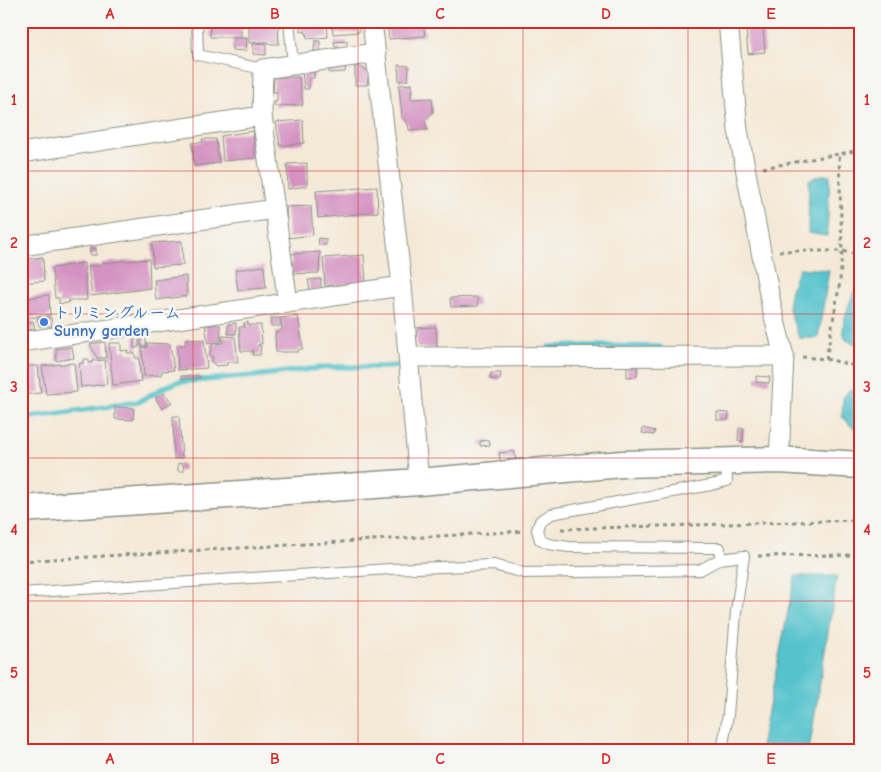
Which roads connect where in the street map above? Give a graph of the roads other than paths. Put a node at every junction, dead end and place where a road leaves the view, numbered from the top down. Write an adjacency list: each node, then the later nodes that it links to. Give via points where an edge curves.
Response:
1 (197, 21): 7 (lane, via 198,55)
2 (290, 21): 6 (lane)
3 (372, 21): 5 (street)
4 (728, 21): 15 (street, via 738,130)
5 (375, 53): 6 (street); 12 (street)
6 (293, 64): 7 (street)
7 (263, 69): 8 (street)
8 (262, 116): 9 (street); 10 (street)
9 (21, 153)
10 (275, 209): 11 (street); 13 (street)
11 (21, 246)
12 (402, 286): 13 (street); 16 (street)
13 (288, 303): 14 (street)
14 (21, 342)
15 (784, 356): 16 (street); 17 (street)
16 (409, 357): 20 (street)
17 (779, 460): 18 (street); 19 (street)
18 (726, 462): 20 (street, via 622,464); 22 (lane, via 727,481 551,514 540,521 536,530 540,540 548,544 568,547 720,548)
19 (860, 465)
20 (419, 482): 21 (street)
21 (21, 509)
22 (720, 559): 23 (lane, via 700,570 524,573 494,565); 24 (lane, via 744,556)
23 (21, 593)
24 (722, 751)

